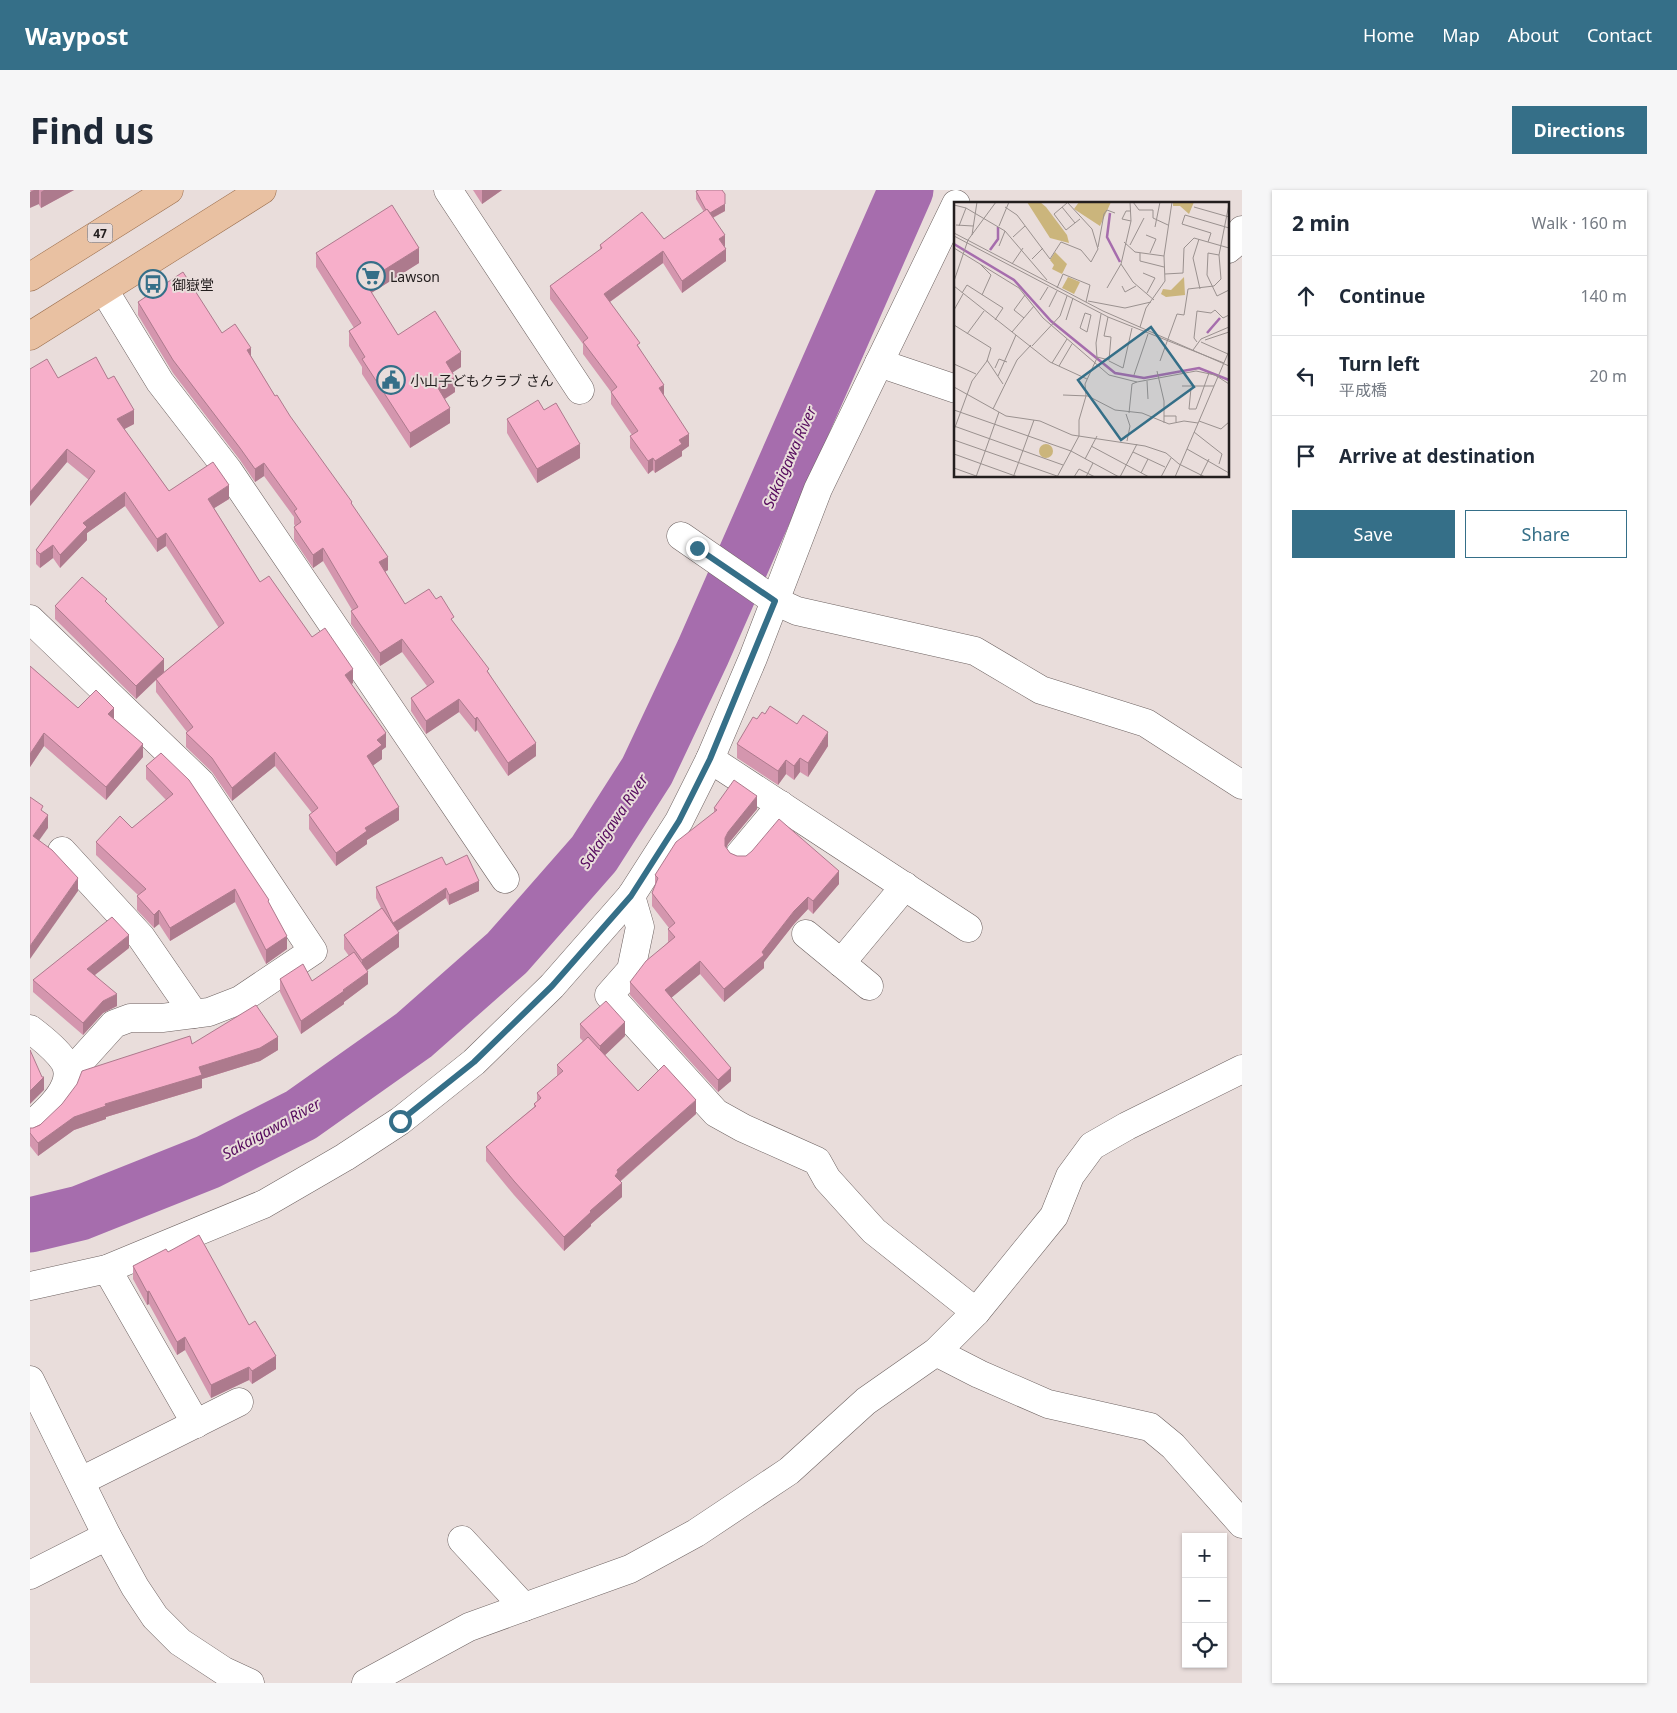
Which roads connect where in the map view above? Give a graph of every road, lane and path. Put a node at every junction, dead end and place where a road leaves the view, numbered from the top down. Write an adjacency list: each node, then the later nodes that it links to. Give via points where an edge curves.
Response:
1 (169, 190): 7 (main road, 47)
2 (262, 190): 8 (main road)
3 (448, 190): 12 (street)
4 (962, 190): 5 (street)
5 (957, 202)
6 (954, 208): 10 (street)
7 (30, 277)
8 (104, 290): 9 (main road); 21 (street, via 160,382 228,470)
9 (30, 336)
10 (879, 363): 11 (street); 14 (street)
11 (954, 388)
12 (580, 390)
13 (689, 542): 14 (street)
14 (771, 598): 16 (street); 17 (street, via 797,610 975,651 1042,690 1146,723)
15 (30, 619): 28 (street, via 201,783 313,951 240,1000)
16 (710, 759): 18 (street); 23 (street, via 679,821)
17 (1242, 785)
18 (780, 805): 20 (street); 22 (street)
19 (62, 851): 28 (street, via 141,936)
20 (740, 854)
21 (505, 878)
22 (904, 886): 24 (street); 26 (street)
23 (631, 896): 33 (street, via 552,986 474,1062 400,1121 264,1204); 35 (street, via 640,927 631,970 609,996 716,1113 817,1161 826,1179 874,1231)
24 (968, 928)
25 (806, 934): 26 (street)
26 (841, 963): 27 (street)
27 (868, 986)
28 (194, 1014): 31 (street, via 130,1018 114,1024)
29 (30, 1029): 31 (street, via 65,1062)
30 (1242, 1070): 35 (street, via 1092,1146 1070,1176 1054,1216)
31 (68, 1075): 32 (street, via 50,1109)
32 (30, 1126)
33 (108, 1269): 34 (street); 39 (street)
34 (30, 1286)
35 (976, 1312): 36 (street)
36 (936, 1352): 41 (street, via 1048,1404 1150,1427 1173,1446); 45 (street, via 866,1401 789,1471 696,1533 630,1569)
37 (30, 1380): 40 (street)
38 (239, 1402): 39 (street)
39 (196, 1424): 40 (street)
40 (81, 1481): 42 (street)
41 (1242, 1524)
42 (107, 1536): 44 (street); 46 (street, via 155,1617 180,1642 224,1671)
43 (462, 1540): 45 (street)
44 (30, 1575)
45 (524, 1607): 47 (street, via 469,1627)
46 (250, 1683)
47 (366, 1683)

